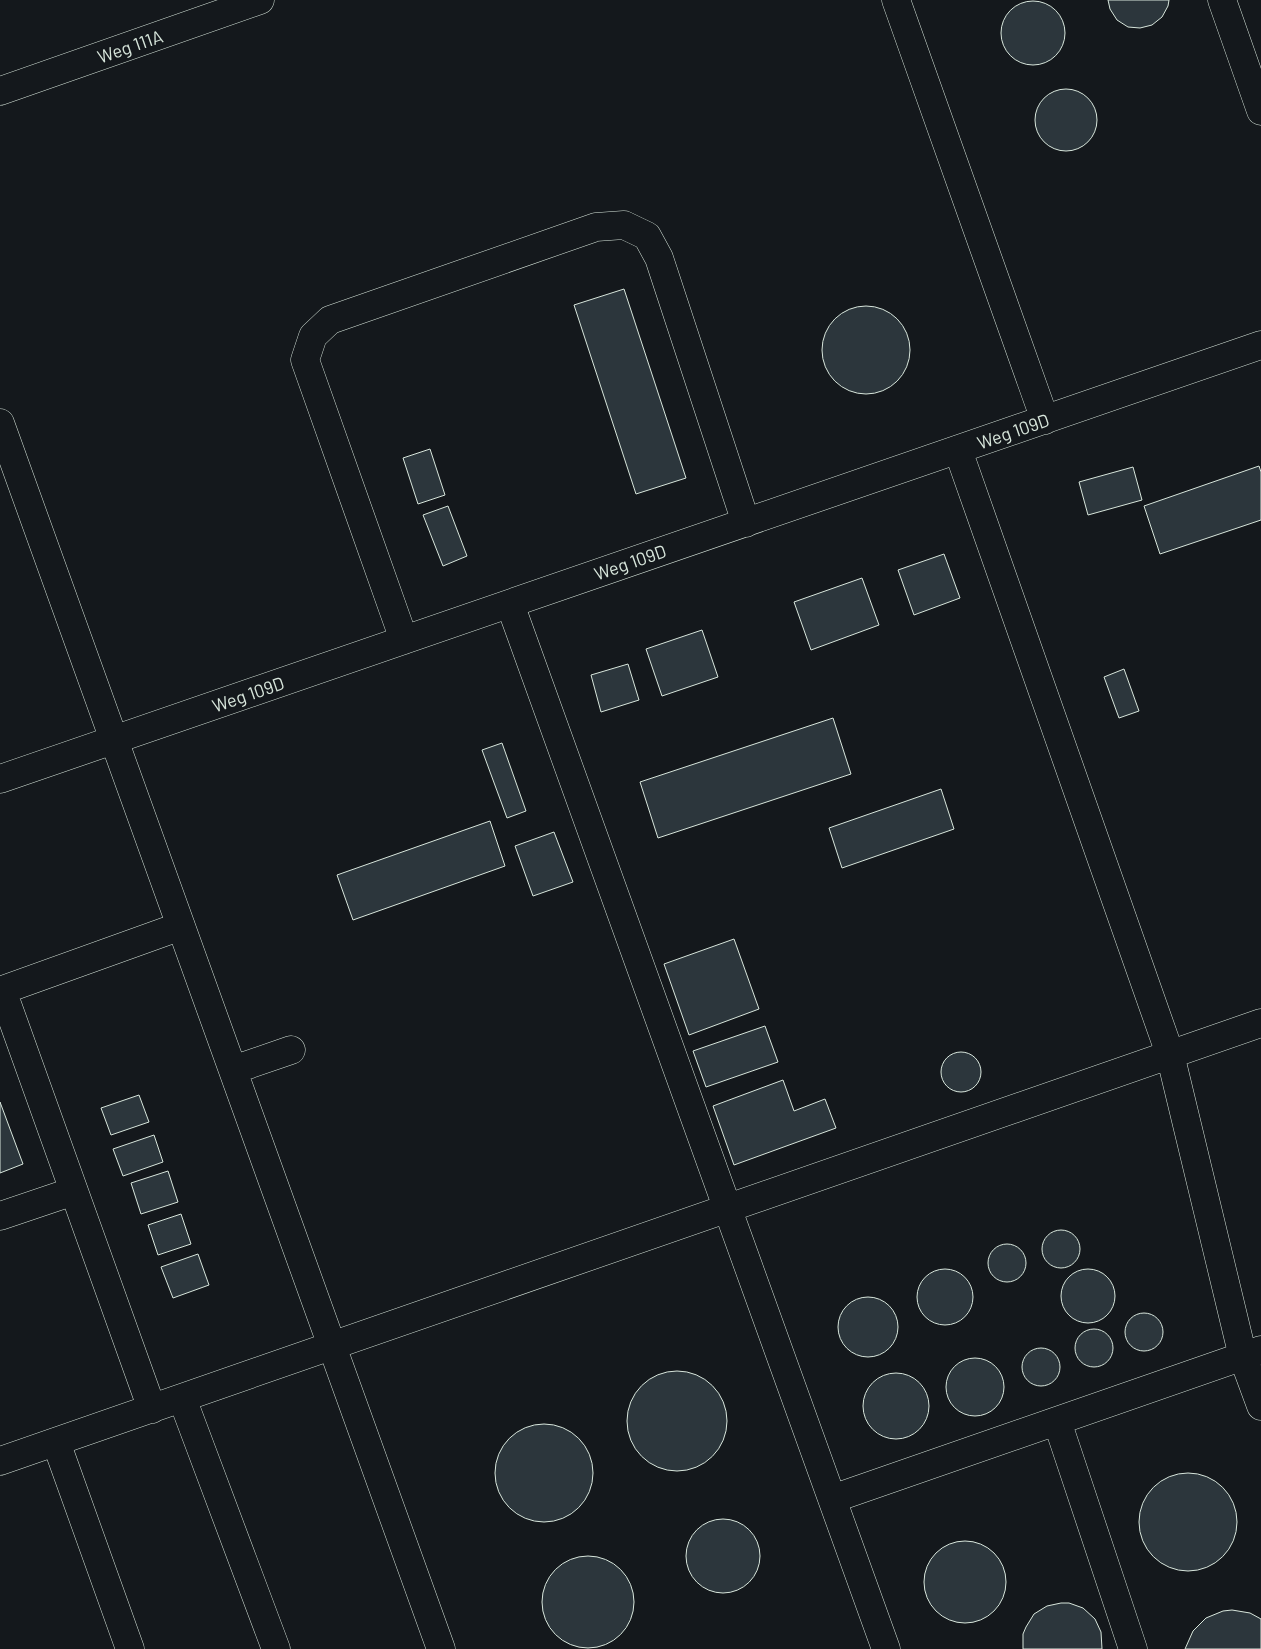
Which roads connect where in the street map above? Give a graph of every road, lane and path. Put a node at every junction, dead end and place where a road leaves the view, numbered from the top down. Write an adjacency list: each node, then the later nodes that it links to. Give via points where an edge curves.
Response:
1 (260, 0): 4 (lane, Weg 111A)
2 (896, 0): 7 (lane)
3 (1222, 0): 5 (lane)
4 (0, 91)
5 (1261, 111)
6 (1261, 345): 7 (lane, Weg 109D)
7 (1045, 420): 9 (lane, Weg 109D)
8 (0, 423): 13 (lane)
9 (958, 450): 10 (lane, Weg 109D); 19 (lane)
10 (746, 523): 11 (lane, Weg 109D); 12 (lane, via 658,258 647,236 624,225 596,227 330,320 313,336 305,360)
11 (510, 604): 12 (lane, Weg 109D); 22 (lane)
12 (404, 640): 13 (lane, Weg 109D)
13 (114, 740): 14 (lane, Weg 109D); 15 (lane)
14 (0, 780)
15 (181, 926): 16 (lane); 20 (lane)
16 (1, 990): 21 (lane)
17 (1261, 1023): 19 (lane)
18 (290, 1050): 20 (lane)
19 (1170, 1054): 22 (lane); 25 (lane)
20 (233, 1070): 24 (lane)
21 (74, 1191): 23 (lane); 28 (lane)
22 (728, 1208): 24 (lane); 32 (lane)
23 (0, 1216)
24 (332, 1346): 26 (lane); 35 (lane)
25 (1252, 1353): 27 (lane); 29 (lane)
26 (182, 1398): 28 (lane); 34 (lane)
27 (1261, 1406)
28 (152, 1408): 30 (lane)
29 (1057, 1421): 32 (lane); 37 (lane)
30 (56, 1442): 31 (lane); 33 (lane)
31 (0, 1461)
32 (832, 1499): 36 (lane)
33 (130, 1649)
34 (276, 1649)
35 (441, 1649)
36 (886, 1649)
37 (1133, 1649)

